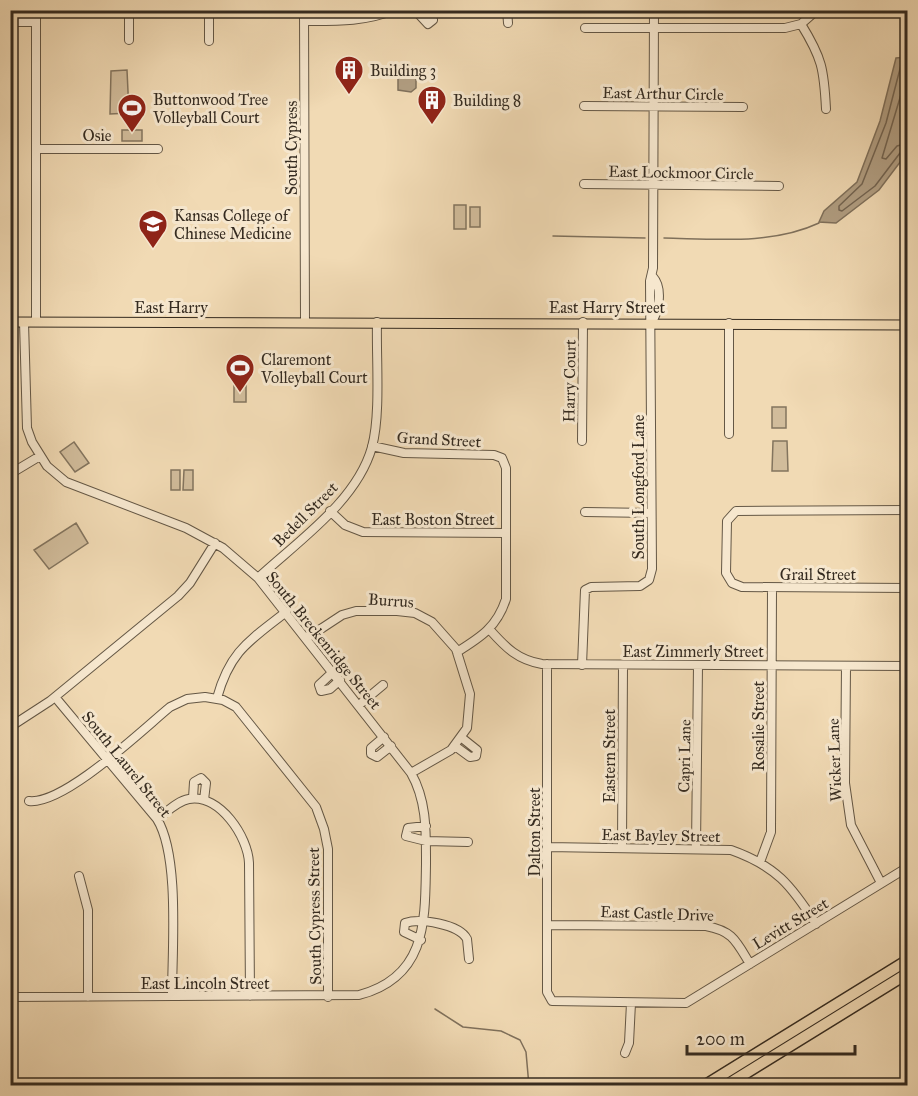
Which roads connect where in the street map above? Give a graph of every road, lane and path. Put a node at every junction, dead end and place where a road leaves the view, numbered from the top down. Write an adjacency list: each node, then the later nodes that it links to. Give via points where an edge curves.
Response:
1 (36, 10): 13 (street)
2 (129, 10): 18 (street)
3 (209, 10): 19 (street)
4 (304, 10): 11 (street, South Cypress)
5 (394, 10): 11 (street, via 347,21)
6 (415, 10): 7 (street, via 428,24 433,20)
7 (429, 10)
8 (507, 10): 14 (street)
9 (654, 10): 17 (street, South Longford Lane)
10 (818, 10): 15 (street)
11 (304, 21): 32 (street, South Cypress)
12 (10, 22): 13 (street)
13 (36, 22): 24 (street)
14 (508, 23)
15 (801, 24): 17 (street, via 767,29); 23 (street, via 817,49 824,71)
16 (585, 28): 17 (street)
17 (654, 29): 21 (street, South Longford Lane)
18 (129, 40)
19 (209, 41)
20 (584, 106): 21 (street, East Arthur Circle)
21 (653, 106): 22 (street, East Arthur Circle); 27 (street, South Longford Lane)
22 (743, 107)
23 (826, 109)
24 (36, 149): 25 (street, Osie); 31 (street)
25 (158, 149)
26 (584, 184): 27 (street, East Lockmoor Circle)
27 (653, 185): 28 (street, East Lockmoor Circle); 35 (street, South Longford Lane)
28 (778, 186)
29 (10, 322): 30 (main road)
30 (24, 322): 31 (main road); 41 (street, South Breckenridge Street, via 26,418)
31 (36, 322): 32 (main road, East Harry)
32 (305, 322): 33 (main road, East Harry Street)
33 (376, 322): 34 (main road, East Harry Street); 40 (street, Bedell Street, via 376,425)
34 (582, 322): 35 (main road, East Harry Street); 39 (street, Harry Court)
35 (651, 323): 36 (main road, East Harry Street); 46 (street, South Longford Lane)
36 (729, 323): 37 (main road, East Harry Street); 38 (street)
37 (908, 325)
38 (729, 434)
39 (582, 441)
40 (372, 446): 44 (street, Bedell Street, via 358,477); 47 (street, Grand Street, via 404,453 494,455 502,460 506,468)
41 (40, 456): 42 (street); 48 (street, South Breckenridge Street, via 55,474 80,489 186,528)
42 (10, 474)
43 (908, 510): 50 (street, Grail Street, via 742,510 731,514 727,521 726,573 730,581 736,586)
44 (330, 512): 47 (street, East Boston Street, via 345,525 363,532); 49 (street, Bedell Street)
45 (585, 512): 46 (street)
46 (651, 513): 58 (street, South Longford Lane, via 649,580 640,586 585,590)
47 (506, 533): 53 (street, via 506,599 501,616)
48 (215, 543): 49 (street, South Breckenridge Street); 66 (street, via 178,596)
49 (258, 578): 52 (street, South Breckenridge Street)
50 (772, 588): 51 (street, Grail Street); 57 (street, Rosalie Street)
51 (908, 588)
52 (286, 612): 54 (street, South Breckenridge Street); 67 (street, via 234,657)
53 (490, 630): 55 (street); 56 (street, East Zimmerly Street, via 524,661)
54 (307, 638): 55 (street, Burrus, via 342,615 397,610 432,622); 63 (street, South Breckenridge Street)
55 (457, 652): 71 (street, Burrus, via 470,694 468,723)
56 (547, 664): 58 (street, East Zimmerly Street); 83 (street, Dalton Street)
57 (772, 664): 60 (street, East Zimmerly Street); 61 (street, East Zimmerly Street); 86 (street, Rosalie Street, via 771,832)
58 (582, 665): 59 (street, East Zimmerly Street)
59 (623, 665): 60 (street, East Zimmerly Street); 84 (street, Eastern Street)
60 (698, 665): 85 (street, Capri Lane)
61 (846, 666): 62 (street, East Zimmerly Street); 89 (street, Wicker Lane, via 846,783 851,825)
62 (908, 666)
63 (333, 672): 64 (street, South Breckenridge Street); 64 (street, via 319,685 321,691)
64 (340, 680): 68 (street, South Breckenridge Street)
65 (383, 685): 68 (street)
66 (55, 697): 69 (street); 74 (street, South Laurel Street)
67 (217, 698): 74 (street, via 199,697 175,704); 103 (street, South Cypress Street, via 244,714 312,800 322,821 327,849)
68 (359, 705): 70 (street, South Breckenridge Street)
69 (10, 727)
70 (384, 737): 72 (street, South Breckenridge Street); 72 (street, via 371,748 371,754 377,757)
71 (462, 738): 73 (street, Burrus); 73 (street, via 476,748 477,755 472,758)
72 (391, 746): 75 (street, South Breckenridge Street)
73 (455, 746): 75 (street, Burrus)
74 (107, 759): 78 (street, via 70,788 43,801); 79 (street, South Laurel Street)
75 (411, 773): 80 (street, South Breckenridge Street, via 420,793)
76 (193, 798): 77 (street); 77 (street, via 194,782 201,778 206,783); 79 (street, via 178,803)
77 (204, 800): 100 (street, via 228,819 248,853)
78 (29, 801)
79 (158, 819): 99 (street, South Laurel Street, via 171,860)
80 (426, 826): 81 (street, South Breckenridge Street); 81 (street, via 408,828 405,834 409,839)
81 (426, 841): 82 (street); 90 (street, South Breckenridge Street)
82 (468, 842)
83 (547, 847): 84 (street, East Bayley Street); 92 (street, Dalton Street)
84 (622, 848): 85 (street, East Bayley Street)
85 (696, 848): 86 (street, East Bayley Street, via 732,850)
86 (760, 862): 91 (street, East Bayley Street, via 794,890)
87 (908, 867): 89 (street, Levitt Street)
88 (79, 876): 102 (street, via 88,910)
89 (881, 883): 91 (street, Levitt Street)
90 (425, 923): 93 (street, South Breckenridge Street); 93 (street, via 408,921 403,926 404,932); 94 (street, via 460,929 468,940)
91 (816, 924): 96 (street, Levitt Street)
92 (547, 925): 96 (street, East Castle Drive, via 723,929 734,937); 104 (street, Dalton Street, via 549,999)
93 (421, 940): 98 (street, South Breckenridge Street, via 412,958)
94 (469, 959)
95 (908, 960): 106 (highway)
96 (750, 964): 104 (street, Levitt Street, via 686,1003)
97 (908, 973): 107 (highway)
98 (395, 976): 103 (street, East Lincoln Street, via 365,993)
99 (172, 996): 100 (street, East Lincoln Street); 102 (street, East Lincoln Street)
100 (250, 996): 103 (street, East Lincoln Street)
101 (10, 997): 102 (street, East Lincoln Street)
102 (88, 997)
103 (328, 997)
104 (631, 1003): 105 (street)
105 (625, 1053)
106 (704, 1086)
107 (725, 1086)

